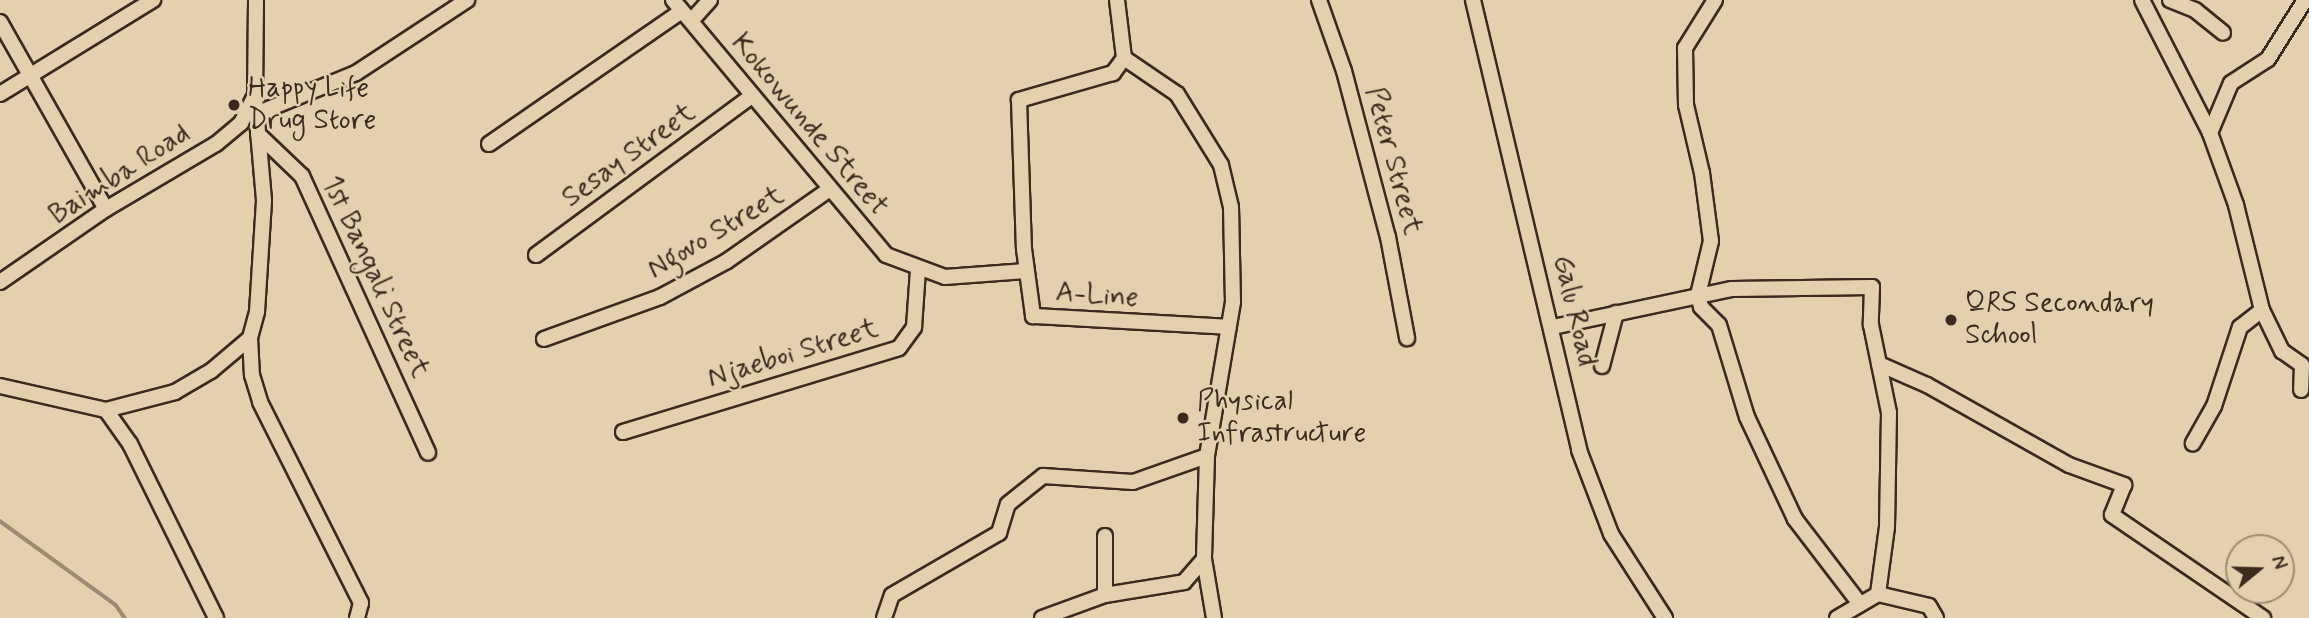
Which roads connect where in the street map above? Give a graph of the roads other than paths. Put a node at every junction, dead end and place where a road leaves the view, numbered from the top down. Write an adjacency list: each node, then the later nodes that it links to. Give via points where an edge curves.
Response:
1 (153, 0): 16 (street)
2 (256, 0): 18 (street)
3 (467, 0): 20 (street, via 356,73)
4 (710, 0): 12 (street)
5 (1117, 0): 15 (street)
6 (1319, 0): 36 (street, Peter Street, via 1344,71 1388,237)
7 (1473, 0): 34 (street, Galu Road)
8 (1714, 0): 30 (street, via 1685,48 1686,106 1702,173 1711,241)
9 (2142, 0): 21 (street)
10 (2170, 0): 14 (street, via 2195,10)
11 (2305, 0): 21 (street, via 2268,59 2231,83)
12 (681, 11): 19 (street, Kokowunde Street); 23 (street)
13 (0, 22): 16 (street)
14 (2223, 33)
15 (1124, 58): 28 (street, via 1113,73 1019,100); 33 (street, via 1177,94 1221,165 1231,207 1233,302)
16 (32, 74): 17 (street); 25 (street)
17 (0, 94)
18 (255, 97): 20 (street); 25 (street, Baimba Road, via 241,123 216,144)
19 (751, 97): 24 (street, Kokowunde Street); 26 (street, Sesay Street)
20 (256, 114): 22 (street)
21 (2210, 133): 31 (street, via 2236,205)
22 (258, 134): 35 (street, via 264,200 257,312); 45 (street, 1st Bangali Street, via 302,176)
23 (489, 144)
24 (830, 189): 27 (street, Kokowunde Street, via 886,255); 37 (street, Ngovo Street, via 726,261 660,298)
25 (106, 209): 29 (street, Baimba Road)
26 (536, 254)
27 (918, 270): 28 (street, A-Line, via 945,277); 43 (street, Njaeboi Street, via 914,327 899,348)
28 (1026, 271): 33 (street, A-Line, via 1032,316)
29 (0, 282)
30 (1699, 295): 32 (street); 38 (street, via 1732,289 1872,287 1871,325); 51 (street, via 1702,307 1719,325 1747,417 1795,519)
31 (2262, 310): 41 (street, via 2282,351 2302,365); 44 (street, via 2240,327 2214,406)
32 (1616, 313): 34 (street); 39 (street)
33 (1229, 327): 46 (street)
34 (1553, 327): 57 (street, Galu Road, via 1579,450 1611,534)
35 (250, 338): 42 (street, via 211,371 175,393); 53 (street, via 252,375 260,402 361,603)
36 (1407, 338)
37 (544, 339)
38 (1879, 363): 49 (street, via 1889,413 1887,527); 60 (street, via 2069,465 2124,485 2112,515)
39 (1602, 366)
40 (0, 386): 42 (street)
41 (2301, 390)
42 (106, 410): 52 (street, via 130,444)
43 (623, 432)
44 (2193, 443)
45 (428, 453)
46 (1207, 456): 48 (street); 54 (street, via 1133,482 1043,476 1008,504 999,533 892,595)
47 (1105, 536): 50 (street)
48 (1204, 559): 50 (street, via 1184,582); 56 (street)
49 (1878, 594): 51 (street); 59 (street, via 1929,606)
50 (1105, 595): 55 (street)
51 (1860, 604): 58 (street)
52 (216, 618)
53 (357, 618)
54 (884, 618)
55 (1042, 618)
56 (1214, 618)
57 (1665, 618)
58 (1837, 618)
59 (1936, 618)
60 (2263, 618)

